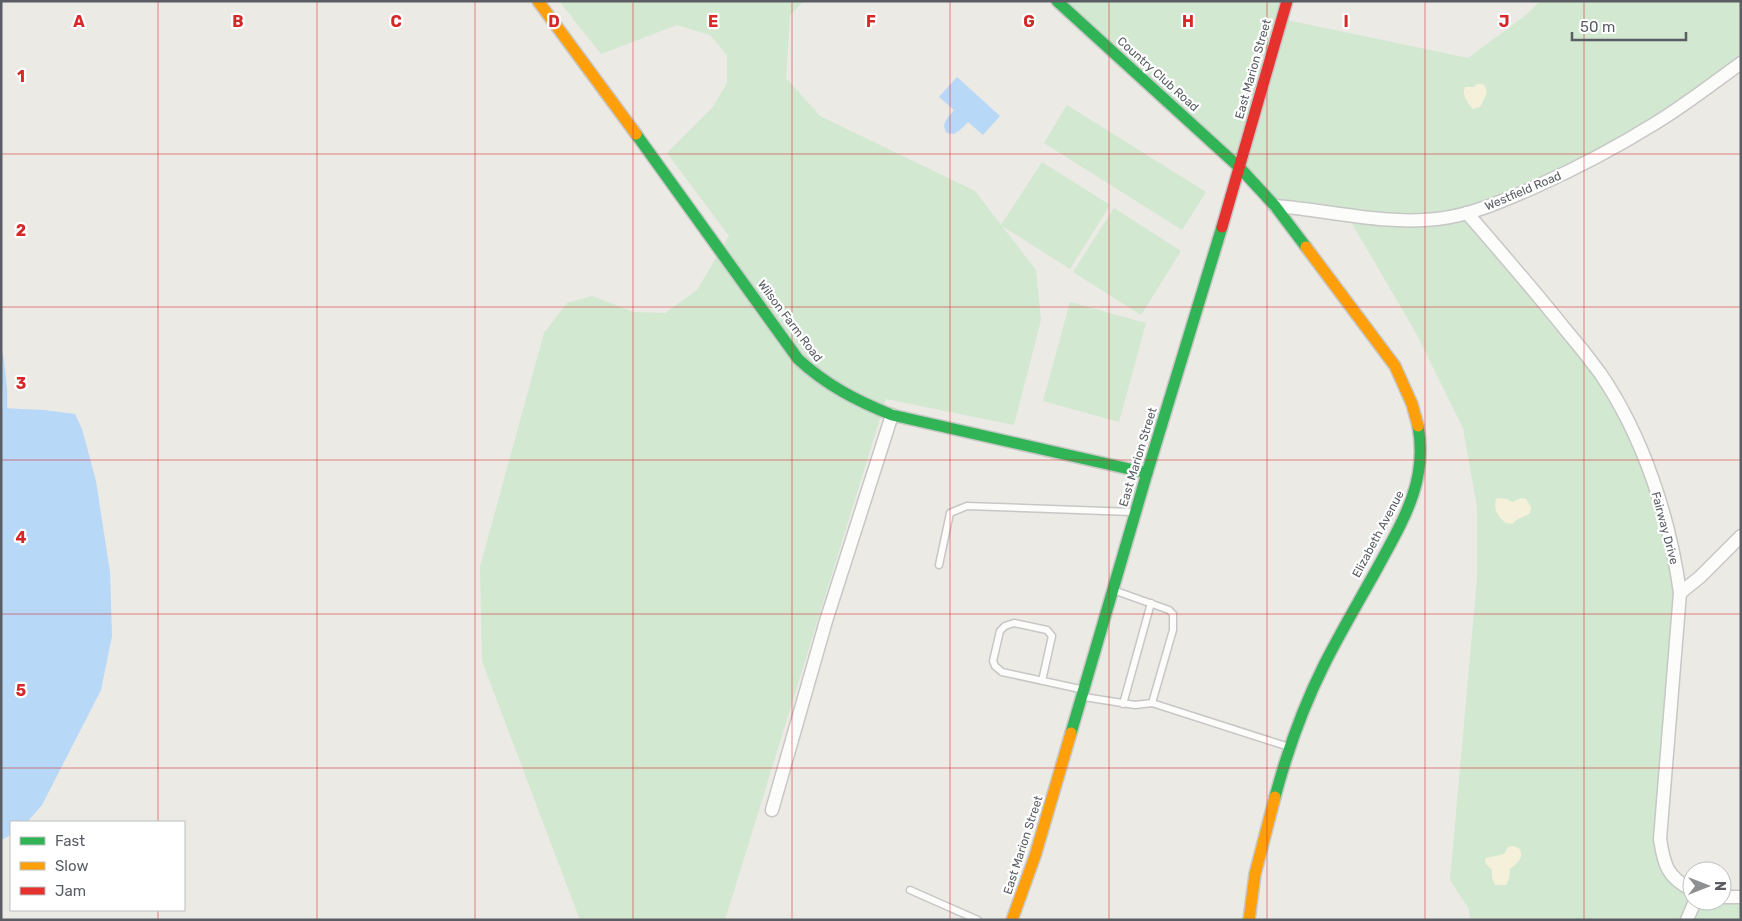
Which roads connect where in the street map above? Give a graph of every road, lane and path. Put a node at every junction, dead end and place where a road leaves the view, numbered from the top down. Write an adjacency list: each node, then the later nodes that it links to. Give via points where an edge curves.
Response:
1 (538, 1): 8 (street, Wilson Farm Road, via 798,359 841,393)
2 (1057, 1): 5 (street, Country Club Road)
3 (1287, 1): 5 (street, East Marion Street)
4 (1741, 63): 7 (street, Westfield Road, via 1646,129 1561,175 1502,202)
5 (1240, 168): 6 (street, Elizabeth Avenue); 9 (street, East Marion Street)
6 (1275, 206): 7 (street, Westfield Road, via 1375,220 1436,219); 20 (street, Elizabeth Avenue, via 1395,366 1417,416 1421,438 1420,471 1407,514 1324,665)
7 (1467, 213): 14 (street, Fairway Drive, via 1573,339 1621,407 1641,449 1663,512)
8 (892, 415): 9 (street, Wilson Farm Road); 21 (street, via 829,612)
9 (1147, 473): 10 (street, East Marion Street)
10 (1135, 512): 12 (lane, via 967,506 950,514); 13 (street, East Marion Street)
11 (1741, 536): 14 (street)
12 (939, 565)
13 (1113, 590): 15 (lane); 17 (street, East Marion Street)
14 (1680, 593): 22 (street, Fairway Drive, via 1660,838 1663,859 1670,874)
15 (1151, 603): 18 (lane, via 1169,610 1174,621); 19 (lane)
16 (1042, 681): 16 (lane, via 1002,672 995,666 993,661 1000,631 1005,626 1014,623 1047,630 1052,636); 17 (lane)
17 (1082, 694): 19 (lane); 25 (street, East Marion Street, via 1034,863)
18 (1152, 703): 19 (lane); 20 (lane)
19 (1123, 704)
20 (1291, 747): 26 (street, Elizabeth Avenue, via 1260,851)
21 (772, 810)
22 (1682, 885)
23 (910, 890): 24 (lane)
24 (978, 920)
25 (1012, 920)
26 (1249, 920)

